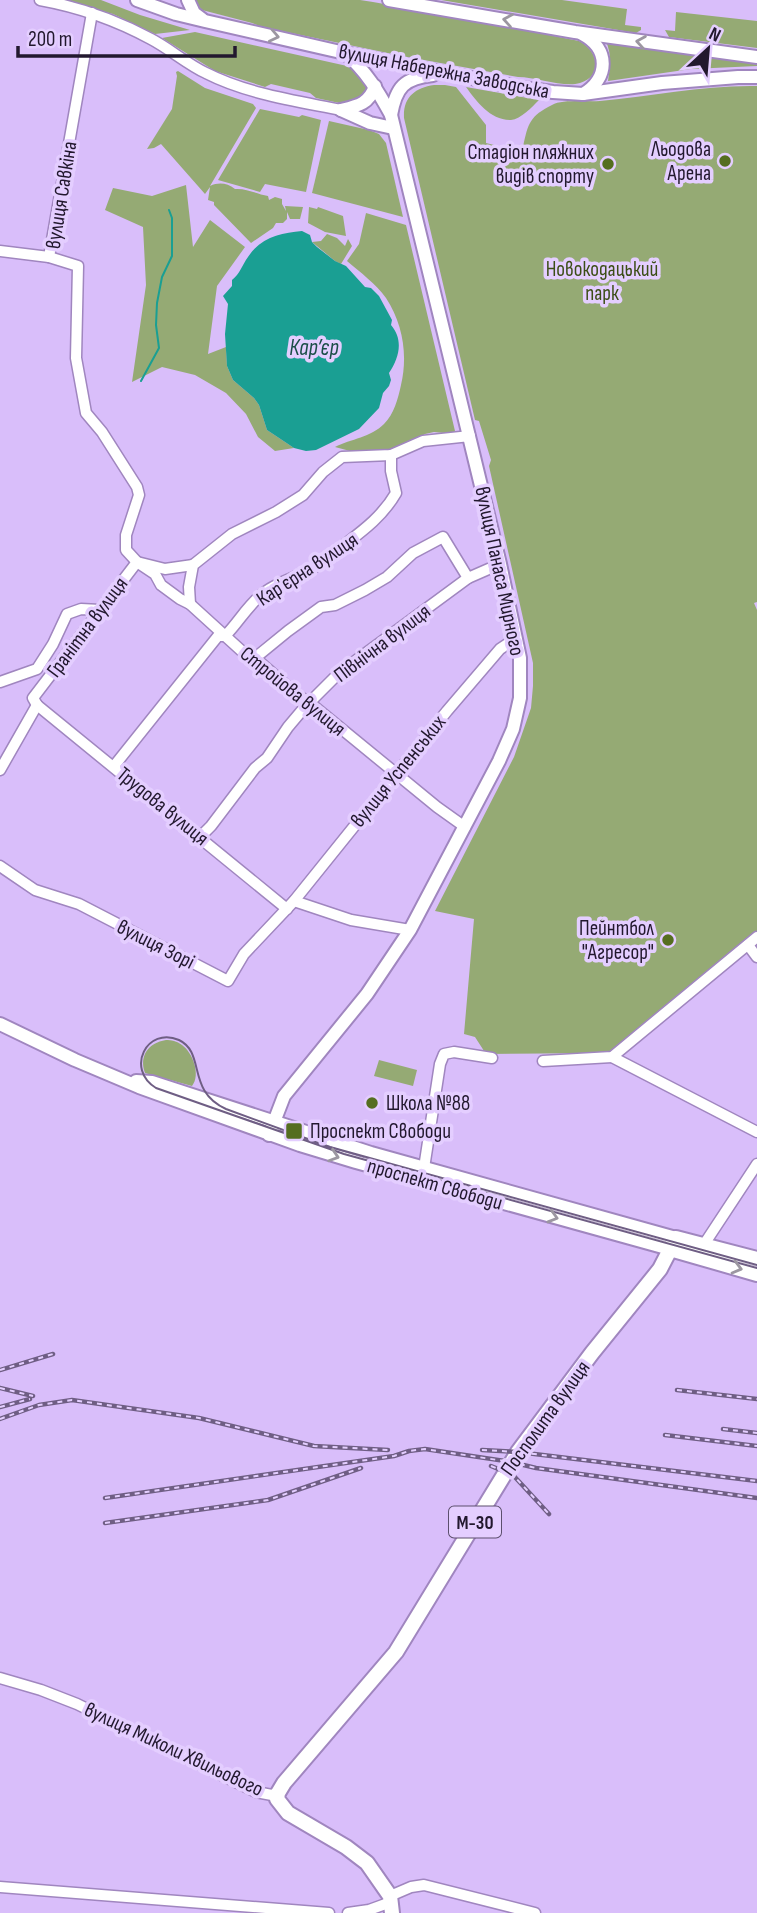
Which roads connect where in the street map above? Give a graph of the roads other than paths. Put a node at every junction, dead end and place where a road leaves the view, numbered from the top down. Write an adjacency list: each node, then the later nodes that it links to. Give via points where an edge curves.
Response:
1 (40, 0): 5 (street)
2 (137, 0): 6 (main road, вулиця Набережна Заводська)
3 (188, 0): 6 (main road, via 194,13)
4 (389, 0): 7 (main road, one-way to 4)
5 (92, 13): 14 (street, via 153,39 207,74); 17 (street, вулиця Савкіна)
6 (205, 21): 8 (main road, вулиця Набережна Заводська, one-way to 8)
7 (575, 32): 9 (main road, one-way to 7); 13 (main road, via 596,46 603,62 599,79)
8 (345, 53): 10 (main road, вулиця Набережна Заводська); 12 (main road, вулиця Панаса Мирного)
9 (757, 57)
10 (446, 73): 13 (main road, вулиця Набережна Заводська, via 522,88); 15 (main road, via 420,76 399,89)
11 (757, 77): 13 (main road, вулиця Набережна Заводська)
12 (375, 86): 14 (main road, via 364,105); 15 (main road, вулиця Панаса Мирного)
13 (583, 93)
14 (341, 110): 15 (main road, via 370,122)
15 (392, 122): 18 (main road, вулиця Панаса Мирного)
16 (0, 251): 17 (street)
17 (49, 257): 20 (street, вулиця Савкіна, via 78,266 76,358 86,413 137,487)
18 (470, 436): 19 (street, via 423,441); 22 (main road, вулиця Панаса Мирного)
19 (391, 455): 23 (street, via 342,457 303,495 232,534); 27 (street, Карʼєрна вулиця, via 396,493 383,512 314,568 265,592)
20 (126, 550): 21 (street, Стройова вулиця)
21 (137, 562): 23 (street, Гранітна вулиця, via 165,569); 25 (street, Стройова вулиця); 26 (street, Гранітна вулиця)
22 (500, 564): 24 (street, Північна вулиця); 28 (main road, вулиця Панаса Мирного)
23 (193, 565): 25 (street)
24 (468, 578): 29 (street, via 443,537 413,553 365,590 321,607); 33 (street, Північна вулиця, via 338,673)
25 (190, 604): 27 (street, Стройова вулиця)
26 (100, 610): 30 (street, via 67,614); 32 (street, Гранітна вулиця)
27 (225, 636): 29 (street, Стройова вулиця); 35 (street, Карʼєрна вулиця, via 218,636)
28 (517, 642): 37 (street, вулиця Успенських, via 500,649); 38 (main road, вулиця Панаса Мирного, via 521,677 517,717)
29 (256, 658): 33 (street, Стройова вулиця)
30 (37, 669): 31 (street); 32 (street)
31 (0, 682)
32 (39, 690): 34 (street, Гранітна вулиця, via 33,698)
33 (310, 703): 37 (street, Стройова вулиця); 39 (street, Північна вулиця)
34 (37, 705): 35 (street, Трудова вулиця); 36 (street)
35 (114, 766): 39 (street, Трудова вулиця)
36 (0, 770)
37 (396, 773): 38 (street, Стройова вулиця); 41 (street, вулиця Успенських)
38 (465, 827): 42 (main road, вулиця Панаса Мирного)
39 (200, 836): 41 (street, Трудова вулиця)
40 (0, 866): 41 (street, вулиця Зорі, via 35,890 79,904 228,981 244,954)
41 (290, 905): 42 (street, Трудова вулиця)
42 (410, 930): 50 (main road, вулиця Панаса Мирного, via 367,995 284,1096)
43 (757, 937): 44 (street)
44 (748, 945): 45 (street); 47 (street)
45 (757, 957)
46 (0, 1024): 50 (main road, проспект Свободи, via 118,1079)
47 (612, 1057): 49 (street); 51 (street)
48 (492, 1058): 53 (street, via 444,1054)
49 (543, 1061)
50 (271, 1128): 53 (main road, проспект Свободи); 54 (main road, проспект Свободи, one-way to 54, via 344,1159)
51 (757, 1132)
52 (757, 1164): 55 (street)
53 (424, 1168): 54 (main road, проспект Свободи)
54 (673, 1243): 55 (highway, проспект Свободи); 59 (highway, Посполита вулиця / М-30, via 660,1269 518,1452 396,1652)
55 (700, 1251): 56 (highway, проспект Свободи); 57 (highway, проспект Свободи, one-way to 57)
56 (757, 1259)
57 (757, 1273)
58 (0, 1678): 59 (street, вулиця Миколи Хвильового, via 77,1704 256,1792)
59 (278, 1793): 61 (highway, вулиця Миколи Хвильового, via 277,1799 288,1813 367,1863)
60 (0, 1887): 62 (street)
61 (391, 1904): 63 (street); 64 (street, via 411,1887 424,1885)
62 (329, 1913)
63 (348, 1913)
64 (535, 1913)

